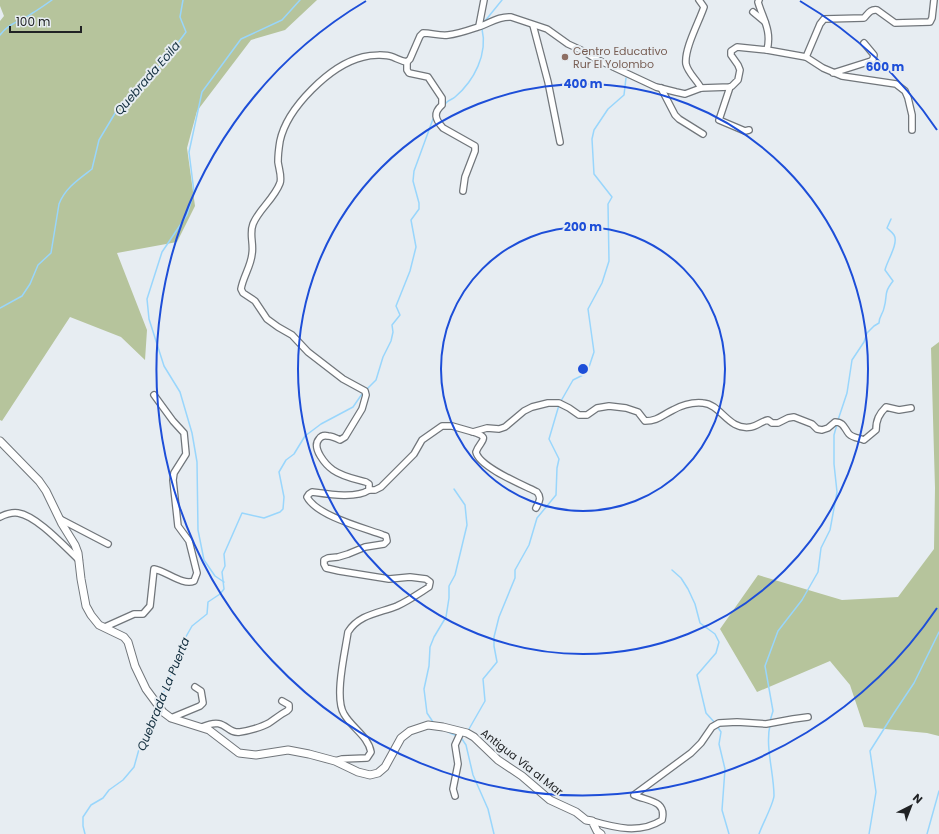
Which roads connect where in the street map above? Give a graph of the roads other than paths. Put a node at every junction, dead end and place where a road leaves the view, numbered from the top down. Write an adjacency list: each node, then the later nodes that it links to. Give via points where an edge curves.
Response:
1 (484, 0): 8 (street)
2 (699, 0): 16 (street, via 704,7 690,44 686,65)
3 (759, 0): 6 (street)
4 (934, 0): 11 (street, via 930,22 895,23 874,9 864,18 824,19)
5 (753, 12): 6 (street)
6 (767, 23): 10 (street)
7 (533, 25): 8 (street, via 505,17); 15 (street, via 547,29 594,58); 20 (street)
8 (479, 26): 12 (street, via 449,35 423,33)
9 (864, 43): 13 (street, via 874,55 871,61)
10 (767, 50): 11 (street); 14 (street, via 737,47 733,49 731,55 738,65 740,76)
11 (806, 58): 13 (street)
12 (407, 62): 21 (street, via 409,73 428,77 442,98 442,105 435,114 443,128 475,146); 26 (street, via 393,57 369,56 345,65 322,79 294,111 280,141 280,182 253,225 253,254 241,289 255,301 267,319 292,335 308,352 343,379 365,391 362,410 345,437 340,440 323,436 318,440 317,446 324,461 332,469 366,482 369,484)
13 (832, 73): 18 (street, via 901,87 911,109)
14 (730, 87): 16 (street); 17 (street, via 720,120 745,131)
15 (661, 88): 16 (street, via 685,94); 19 (street, via 675,115)
16 (701, 88)
17 (749, 130)
18 (912, 130)
19 (703, 134)
20 (560, 142)
21 (463, 191)
22 (154, 395): 32 (street, via 184,433 186,454 174,473 173,480 178,526 189,541 196,566 196,577 194,581 186,583 154,570 150,606 147,611)
23 (911, 408): 24 (street, via 899,410 886,407 878,417 876,430 864,440 849,434 844,425 837,422 822,430 794,417 778,424 768,420 751,427 742,427 732,424 706,403 683,406 654,421 645,421 638,412 626,408 608,406 597,408 587,415 579,415 559,403 548,403 524,411 505,427)
24 (473, 432): 26 (street, via 442,426 422,440 414,454 380,487); 27 (street, via 484,437 476,452 480,460 500,474 536,492 541,499)
25 (0, 441): 29 (main road, Antigua Vía al Mar, via 39,481 52,500)
26 (369, 490): 39 (street, via 341,495 312,492 307,497 325,513 386,536 387,539 384,544 328,558 324,560 326,568 389,579 426,579 430,585 401,604 372,613 348,632 340,690 341,707 348,720 368,743 371,752 367,758)
27 (536, 508)
28 (0, 517): 31 (street, via 18,513 28,516 37,521)
29 (60, 519): 30 (street); 31 (main road, Antigua Vía al Mar, via 75,545)
30 (108, 544)
31 (79, 560): 32 (main road, Antigua Vía al Mar, via 86,606 99,625)
32 (105, 627): 36 (main road, Antigua Vía al Mar, via 118,633 128,642 140,678 153,699)
33 (195, 687): 36 (street, via 201,691 203,703)
34 (282, 701): 37 (street, via 289,705 287,711 269,723 254,728 236,732 218,723)
35 (808, 717): 41 (street, via 766,724 719,723 712,727 691,753 634,795 659,804 664,814 662,820 643,828 621,829)
36 (171, 718): 37 (main road, Antigua Vía al Mar)
37 (202, 727): 39 (main road, Antigua Vía al Mar, via 216,734 239,753 256,755 288,750)
38 (461, 732): 39 (main road, Antigua Vía al Mar, via 435,725 422,726 410,731 401,738 386,767 375,774 364,774); 40 (street, via 455,745 458,764 453,789); 41 (main road, Antigua Vía al Mar, via 474,737 550,800)
39 (335, 761)
40 (455, 796)
41 (592, 821): 42 (main road, Antigua Vía al Mar)
42 (601, 834)

